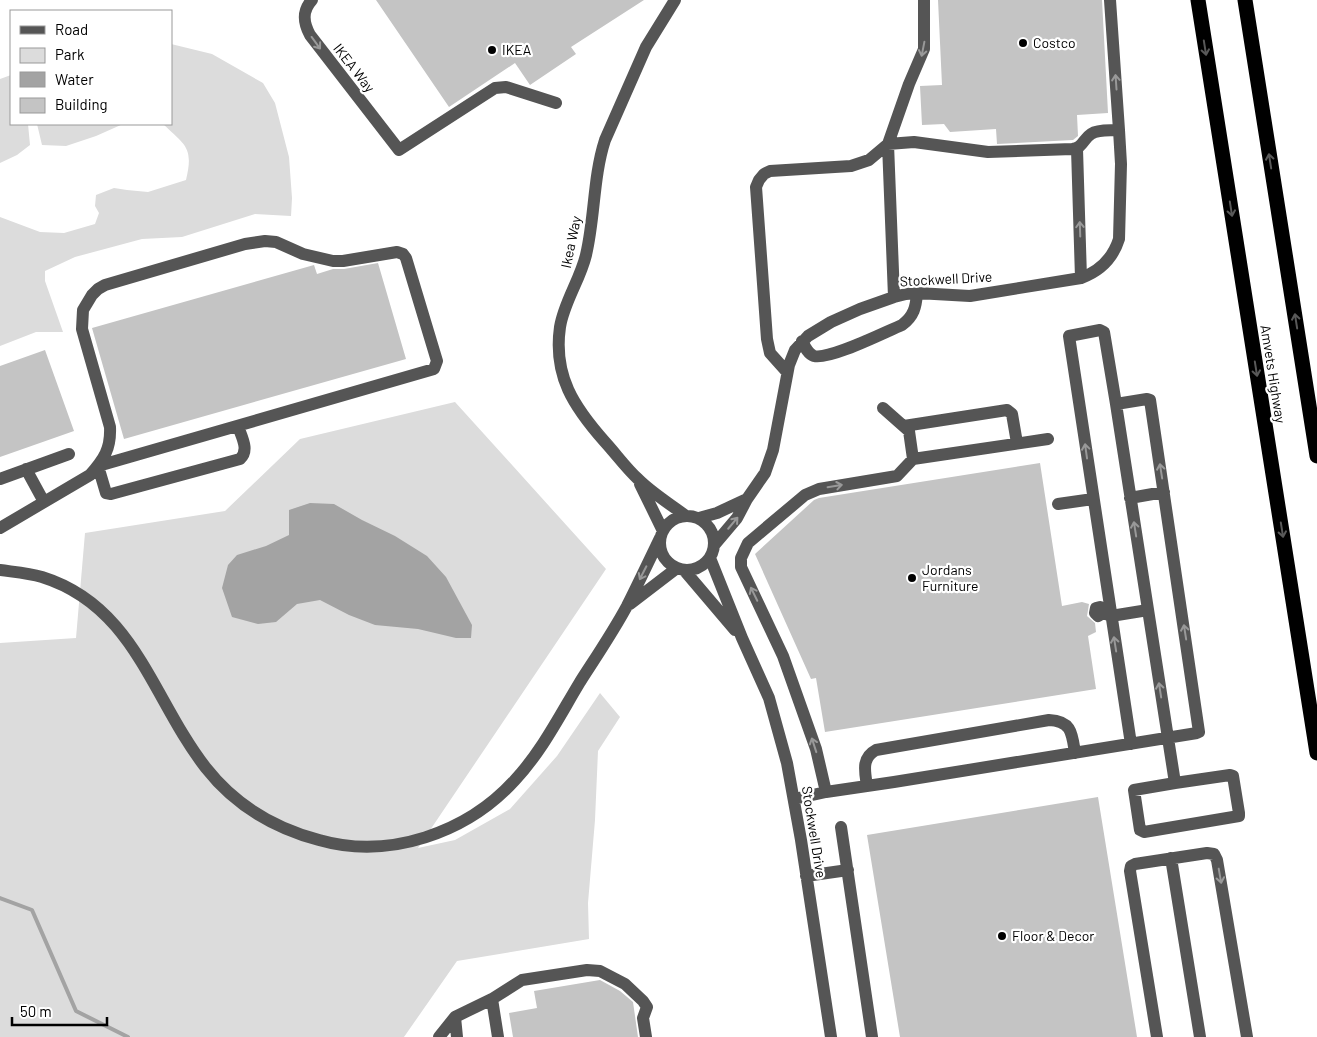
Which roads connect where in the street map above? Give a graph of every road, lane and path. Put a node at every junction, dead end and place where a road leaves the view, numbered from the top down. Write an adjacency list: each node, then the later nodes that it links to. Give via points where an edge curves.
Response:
1 (312, 0): 7 (street, IKEA Way, one-way to 7, via 306,6 305,27 399,150 499,86)
2 (675, 0): 28 (street, Ikea Way, via 646,47 605,140 597,171 584,263 560,325 562,373 572,400)
3 (924, 0): 9 (street, one-way to 9, via 924,49)
4 (1110, 0): 8 (street, Stockwell Drive, one-way to 4)
5 (1198, 0): 50 (highway, Amvets Highway, one-way to 50)
6 (1245, 0): 23 (highway, one-way to 6)
7 (556, 103)
8 (1119, 130): 10 (street, via 1092,133); 11 (street, Stockwell Drive, via 1120,226 1117,245 1112,256 1095,272)
9 (888, 144): 10 (street, via 914,142 988,152); 13 (street); 15 (street, via 869,160 851,166 777,169 764,174 759,180 756,187 767,339 770,353)
10 (1077, 149): 11 (street, one-way to 10)
11 (1081, 278): 12 (street, Stockwell Drive, via 970,296)
12 (917, 293): 13 (street, Stockwell Drive); 14 (street, via 914,312 902,325 844,350 816,356 810,354)
13 (894, 297): 14 (street, Stockwell Drive, via 831,322)
14 (802, 341): 15 (street, Stockwell Drive)
15 (787, 372): 31 (street, Stockwell Drive, via 773,450 765,473)
16 (1116, 404): 29 (street, one-way to 16, via 1149,399); 30 (street); 32 (street, one-way to 16, via 1069,336 1104,332)
17 (883, 408): 19 (street)
18 (238, 426): 25 (street); 25 (street, via 245,450 240,459 111,494 104,489); 25 (street, via 434,369 437,361 403,254 397,252 333,261 303,254 276,242 257,242 98,289 83,310 82,329 110,427 108,450)
19 (904, 426): 21 (street, via 1007,410 1012,414); 24 (street, via 909,431)
20 (1048, 439): 21 (street)
21 (1017, 443): 24 (street)
22 (69, 454): 26 (street)
23 (1317, 456)
24 (913, 459): 53 (street, one-way to 24, via 816,749 783,656 741,567 740,558 748,543 805,495 819,489 897,476)
25 (98, 466): 33 (street, via 80,482)
26 (26, 469): 27 (street); 33 (street)
27 (0, 478)
28 (638, 479): 35 (street, Ikea Way); 38 (street, Ikea Way)
29 (1164, 492): 30 (street); 47 (street, one-way to 29, via 1199,732)
30 (1130, 498): 44 (street, one-way to 30)
31 (747, 499): 36 (street); 39 (street, Stockwell Drive, one-way to 31, via 737,518)
32 (1093, 499): 34 (street); 45 (street)
33 (44, 502): 37 (street)
34 (1058, 504)
35 (686, 516): 36 (street); 38 (street, via 670,522)
36 (699, 518): 39 (street, via 711,529)
37 (0, 528)
38 (662, 535): 41 (street, via 664,556 669,563); 43 (street, one-way to 43)
39 (714, 544): 40 (street)
40 (710, 558): 41 (street, via 696,569); 46 (street, Stockwell Drive)
41 (681, 569): 43 (street); 46 (street, Stockwell Drive)
42 (0, 570): 43 (street, via 42,577 66,587 81,594 109,618 134,649 191,747 238,801 276,825 330,844 355,847 409,842 460,823 498,798 525,769 544,741)
43 (626, 607)
44 (1148, 610): 45 (street); 47 (street, one-way to 44)
45 (1103, 613): 48 (street, one-way to 45)
46 (742, 638): 54 (street, Stockwell Drive, via 776,721)
47 (1167, 738): 48 (street); 51 (street)
48 (1131, 744): 49 (street)
49 (1075, 753): 52 (street); 52 (street, via 1069,728 1049,720 876,750 865,761)
50 (1317, 753)
51 (1175, 783): 51 (street, via 1233,776 1240,813 1238,816 1140,830 1134,790)
52 (866, 786): 53 (street)
53 (826, 792): 54 (street)
54 (794, 799): 58 (street, Stockwell Drive)
55 (841, 827): 57 (street)
56 (1171, 858): 67 (street, via 1135,864 1130,871); 68 (street); 69 (street, one-way to 69, via 1207,853 1214,854 1217,860)
57 (848, 870): 58 (street); 66 (street)
58 (806, 876): 65 (street, Stockwell Drive)
59 (492, 999): 60 (street); 63 (street); 64 (street, via 522,980 600,971 625,984 643,1001 647,1007 643,1018)
60 (455, 1017): 61 (street); 62 (street)
61 (440, 1037)
62 (457, 1037)
63 (498, 1037)
64 (646, 1037)
65 (831, 1037)
66 (872, 1037)
67 (1157, 1037)
68 (1200, 1037)
69 (1247, 1037)

